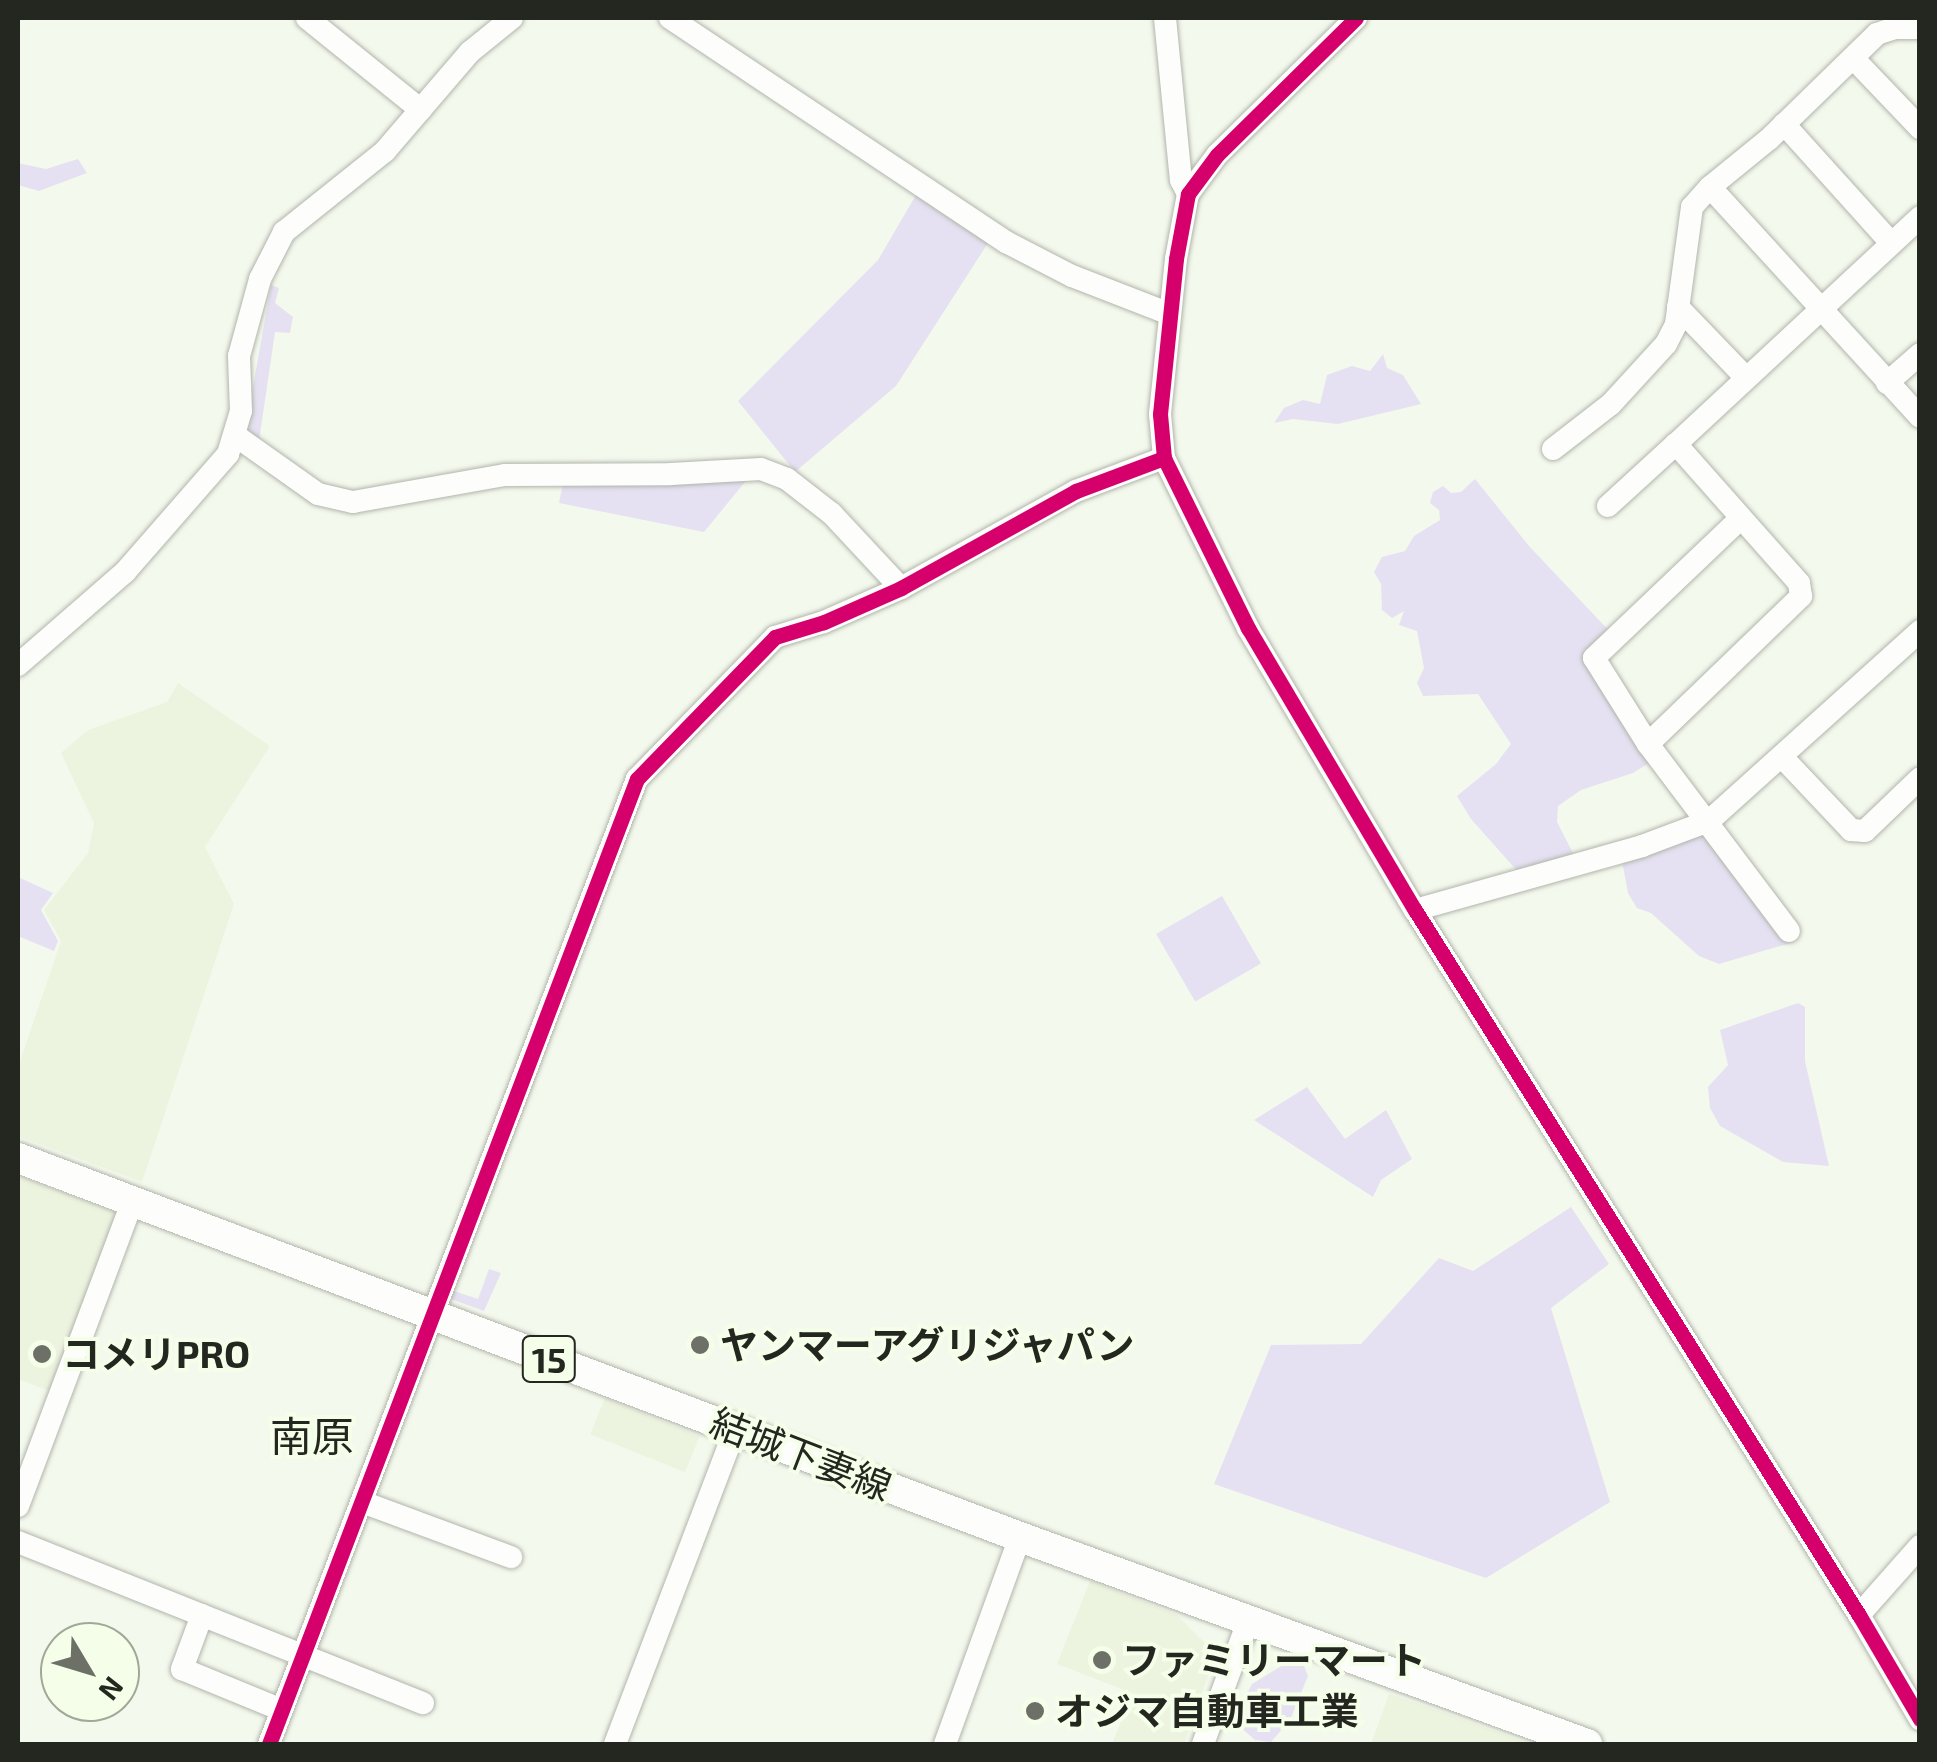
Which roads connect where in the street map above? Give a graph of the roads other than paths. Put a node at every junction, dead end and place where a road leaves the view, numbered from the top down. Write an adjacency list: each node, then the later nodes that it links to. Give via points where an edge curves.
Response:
1 (307, 18): 8 (street)
2 (512, 18): 8 (street, via 470,52)
3 (670, 18): 17 (street, via 1006,242)
4 (1165, 18): 12 (street, via 1181,180)
5 (1356, 18): 12 (street, via 1217,155)
6 (1920, 28): 7 (street, via 1877,34)
7 (1852, 58): 9 (street); 10 (street)
8 (421, 110): 22 (street, via 385,151 284,232 260,279 239,356)
9 (1784, 124): 11 (street); 14 (street)
10 (1920, 128)
11 (1710, 187): 15 (street, via 1692,208); 16 (street)
12 (1188, 194): 17 (street)
13 (1920, 217): 14 (street)
14 (1891, 243): 16 (street)
15 (1678, 307): 19 (street); 24 (street, via 1656,358 1611,404)
16 (1818, 310): 19 (street); 20 (street)
17 (1170, 314): 25 (street, via 1160,414)
18 (1920, 354): 20 (street)
19 (1746, 378): 23 (street)
20 (1888, 383): 21 (street)
21 (1920, 417)
22 (236, 436): 28 (street, via 318,494 354,502 505,475 761,468 788,479 832,514); 30 (street, via 228,454 126,572)
23 (1676, 444): 26 (street); 27 (street)
24 (1553, 448)
25 (1164, 458): 28 (street, via 1076,491); 35 (street, via 1248,628)
26 (1608, 506)
27 (1741, 518): 31 (street, via 1594,658); 31 (street, via 1799,583 1801,596)
28 (901, 588): 39 (street, via 775,637 637,779)
29 (1920, 630): 32 (street)
30 (18, 665)
31 (1648, 744): 34 (street)
32 (1783, 758): 33 (street, via 1850,830 1866,832); 34 (street)
33 (1920, 778)
34 (1709, 821): 35 (street); 36 (street)
35 (1414, 910): 48 (street)
36 (1789, 931)
37 (18, 1158): 38 (main road, 結城下妻線 / 15)
38 (132, 1202): 39 (main road, 結城下妻線 / 15); 42 (street)
39 (434, 1316): 40 (main road, 結城下妻線 / 15); 41 (street)
40 (735, 1429): 43 (main road, 結城下妻線 / 15); 55 (street)
41 (362, 1502): 46 (street); 50 (street)
42 (18, 1506)
43 (1020, 1537): 49 (main road, 結城下妻線 / 15); 56 (street)
44 (18, 1542): 47 (street)
45 (1920, 1546): 48 (street)
46 (511, 1557)
47 (202, 1615): 50 (street); 52 (street, via 182,1669)
48 (1860, 1616): 53 (street)
49 (1248, 1622): 57 (street); 58 (main road, 結城下妻線 / 15)
50 (302, 1655): 51 (street); 52 (street)
51 (423, 1703)
52 (282, 1710): 54 (street)
53 (1920, 1719)
54 (269, 1744)
55 (615, 1744)
56 (945, 1744)
57 (1203, 1744)
58 (1586, 1744)

